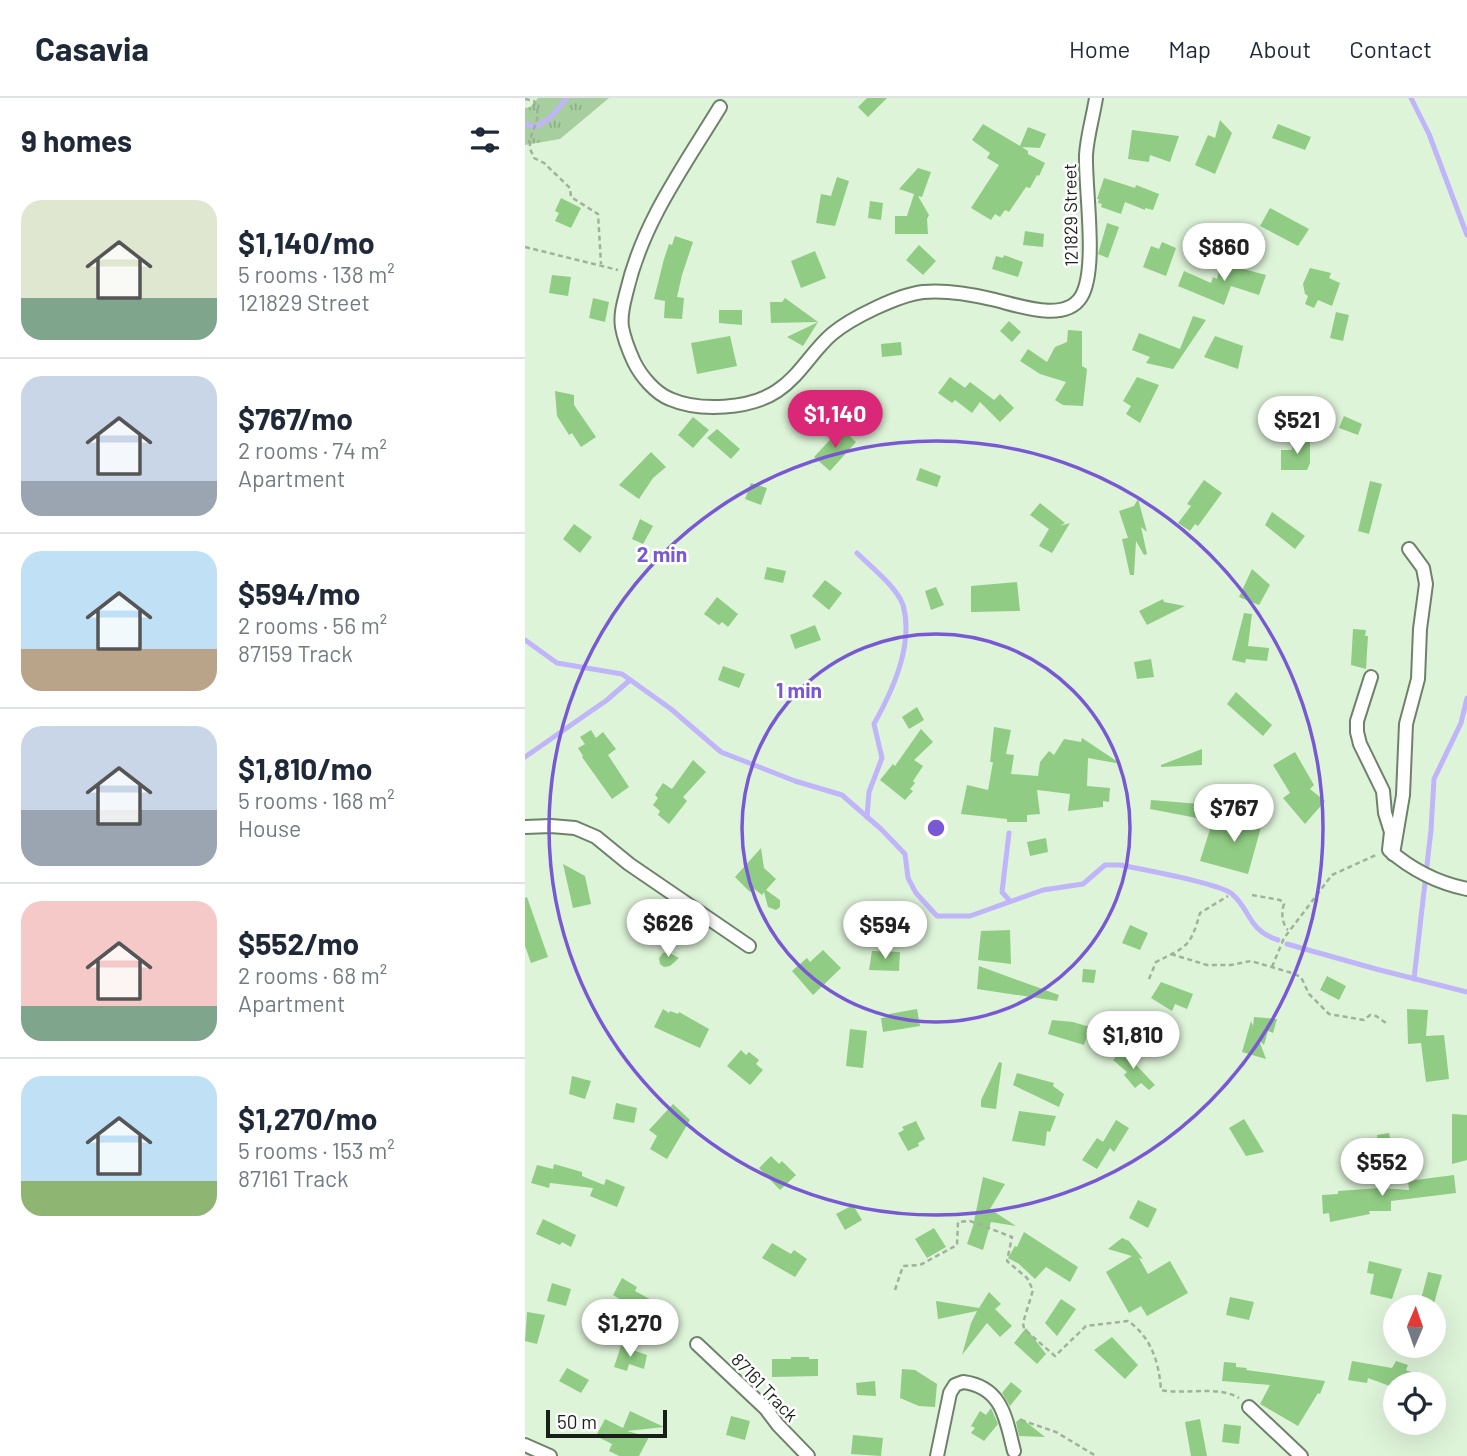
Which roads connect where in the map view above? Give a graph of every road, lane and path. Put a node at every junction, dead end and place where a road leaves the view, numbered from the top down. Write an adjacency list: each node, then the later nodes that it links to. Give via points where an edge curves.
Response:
1 (1096, 98): 6 (street, 121829 Street, via 1086,153 1089,271 1081,298 1062,309 1039,311 942,292 903,296 832,333 798,374 754,403 688,405 668,399 652,387 635,364 622,325)
2 (525, 99): 5 (path, via 534,101 538,110 530,146 534,158 570,188 571,197 598,214)
3 (720, 107): 6 (street, 121829 Street, via 657,209)
4 (525, 247): 5 (path)
5 (601, 264): 6 (path)
6 (631, 274)
7 (1409, 549): 10 (street, via 1423,568 1426,584 1418,679 1406,724 1403,795)
8 (1371, 677): 10 (street, via 1357,732 1383,791)
9 (525, 827): 15 (street, via 575,828 597,837)
10 (1391, 852): 11 (street, via 1410,867); 14 (path, via 1362,859 1332,875)
11 (1467, 889)
12 (1252, 895): 14 (path, via 1280,900)
13 (1228, 896): 16 (path, via 1200,913 1185,948)
14 (1290, 931): 17 (path)
15 (749, 946)
16 (1171, 954): 17 (path, via 1207,965 1251,961); 18 (path, via 1156,962)
17 (1272, 967): 19 (path, via 1301,977 1309,994 1329,1014 1364,1020 1370,1015)
18 (1149, 979)
19 (1386, 1023)
20 (895, 1290): 22 (path, via 903,1266 920,1265 957,1245 958,1222 970,1221 1012,1237 1007,1261 1027,1278 1033,1290 1024,1329 1055,1356 1086,1326 1128,1321 1141,1330 1155,1354 1161,1390 1219,1391 1236,1396)
21 (697, 1344): 27 (street, 87161 Track)
22 (1249, 1407): 30 (street)
23 (1006, 1417): 25 (street); 28 (street, via 984,1390 969,1383 957,1384 950,1394); 29 (path, via 1056,1432)
24 (525, 1444): 26 (street)
25 (1014, 1451)
26 (549, 1456)
27 (808, 1456)
28 (937, 1456)
29 (1096, 1456)
30 (1301, 1456)

